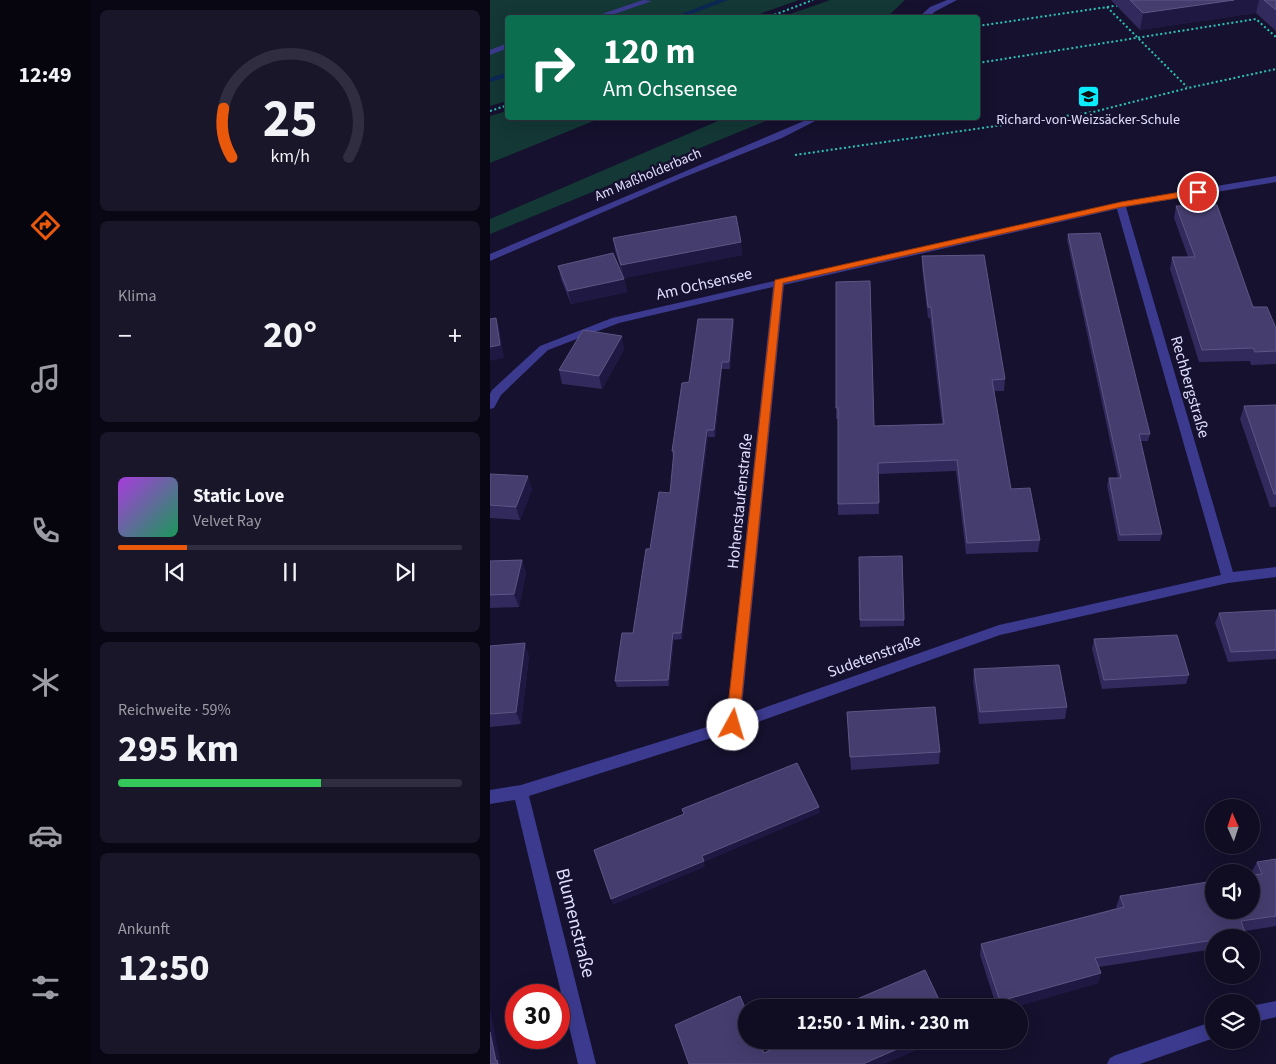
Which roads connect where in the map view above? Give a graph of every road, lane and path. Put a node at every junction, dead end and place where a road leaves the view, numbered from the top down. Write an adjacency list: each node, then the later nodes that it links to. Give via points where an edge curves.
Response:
1 (814, 0): 7 (path)
2 (953, 0): 8 (street)
3 (648, 1): 6 (street)
4 (1124, 4): 5 (path)
5 (1106, 7): 9 (path); 11 (path)
6 (604, 15)
7 (774, 15)
8 (926, 15)
9 (980, 26)
10 (1276, 37): 11 (path, via 1256,19)
11 (1139, 38): 14 (path); 16 (path)
12 (505, 46): 13 (street)
13 (490, 52)
14 (980, 63)
15 (1276, 69): 16 (path)
16 (1188, 88): 20 (path, via 1093,112)
17 (505, 106): 18 (path)
18 (490, 111)
19 (813, 120): 23 (street, Am Maßholderbach)
20 (794, 155)
21 (1276, 178): 22 (street, Am Ochsensee)
22 (1121, 205): 24 (street, Am Ochsensee); 27 (street, Rechbergstraße)
23 (490, 258)
24 (779, 282): 25 (street, Am Ochsensee, via 616,320 544,348 496,393); 28 (street, Hohenstaufenstraße)
25 (490, 405)
26 (1276, 572): 27 (street, Sudetenstraße)
27 (1228, 578): 28 (street, Sudetenstraße, via 999,630)
28 (733, 725): 29 (street, Sudetenstraße)
29 (521, 792): 30 (street, Sudetenstraße); 34 (street, Blumenstraße)
30 (490, 797)
31 (1276, 1009): 32 (street)
32 (1260, 1013)
33 (1205, 1032): 35 (street)
34 (587, 1064)
35 (1116, 1064)

